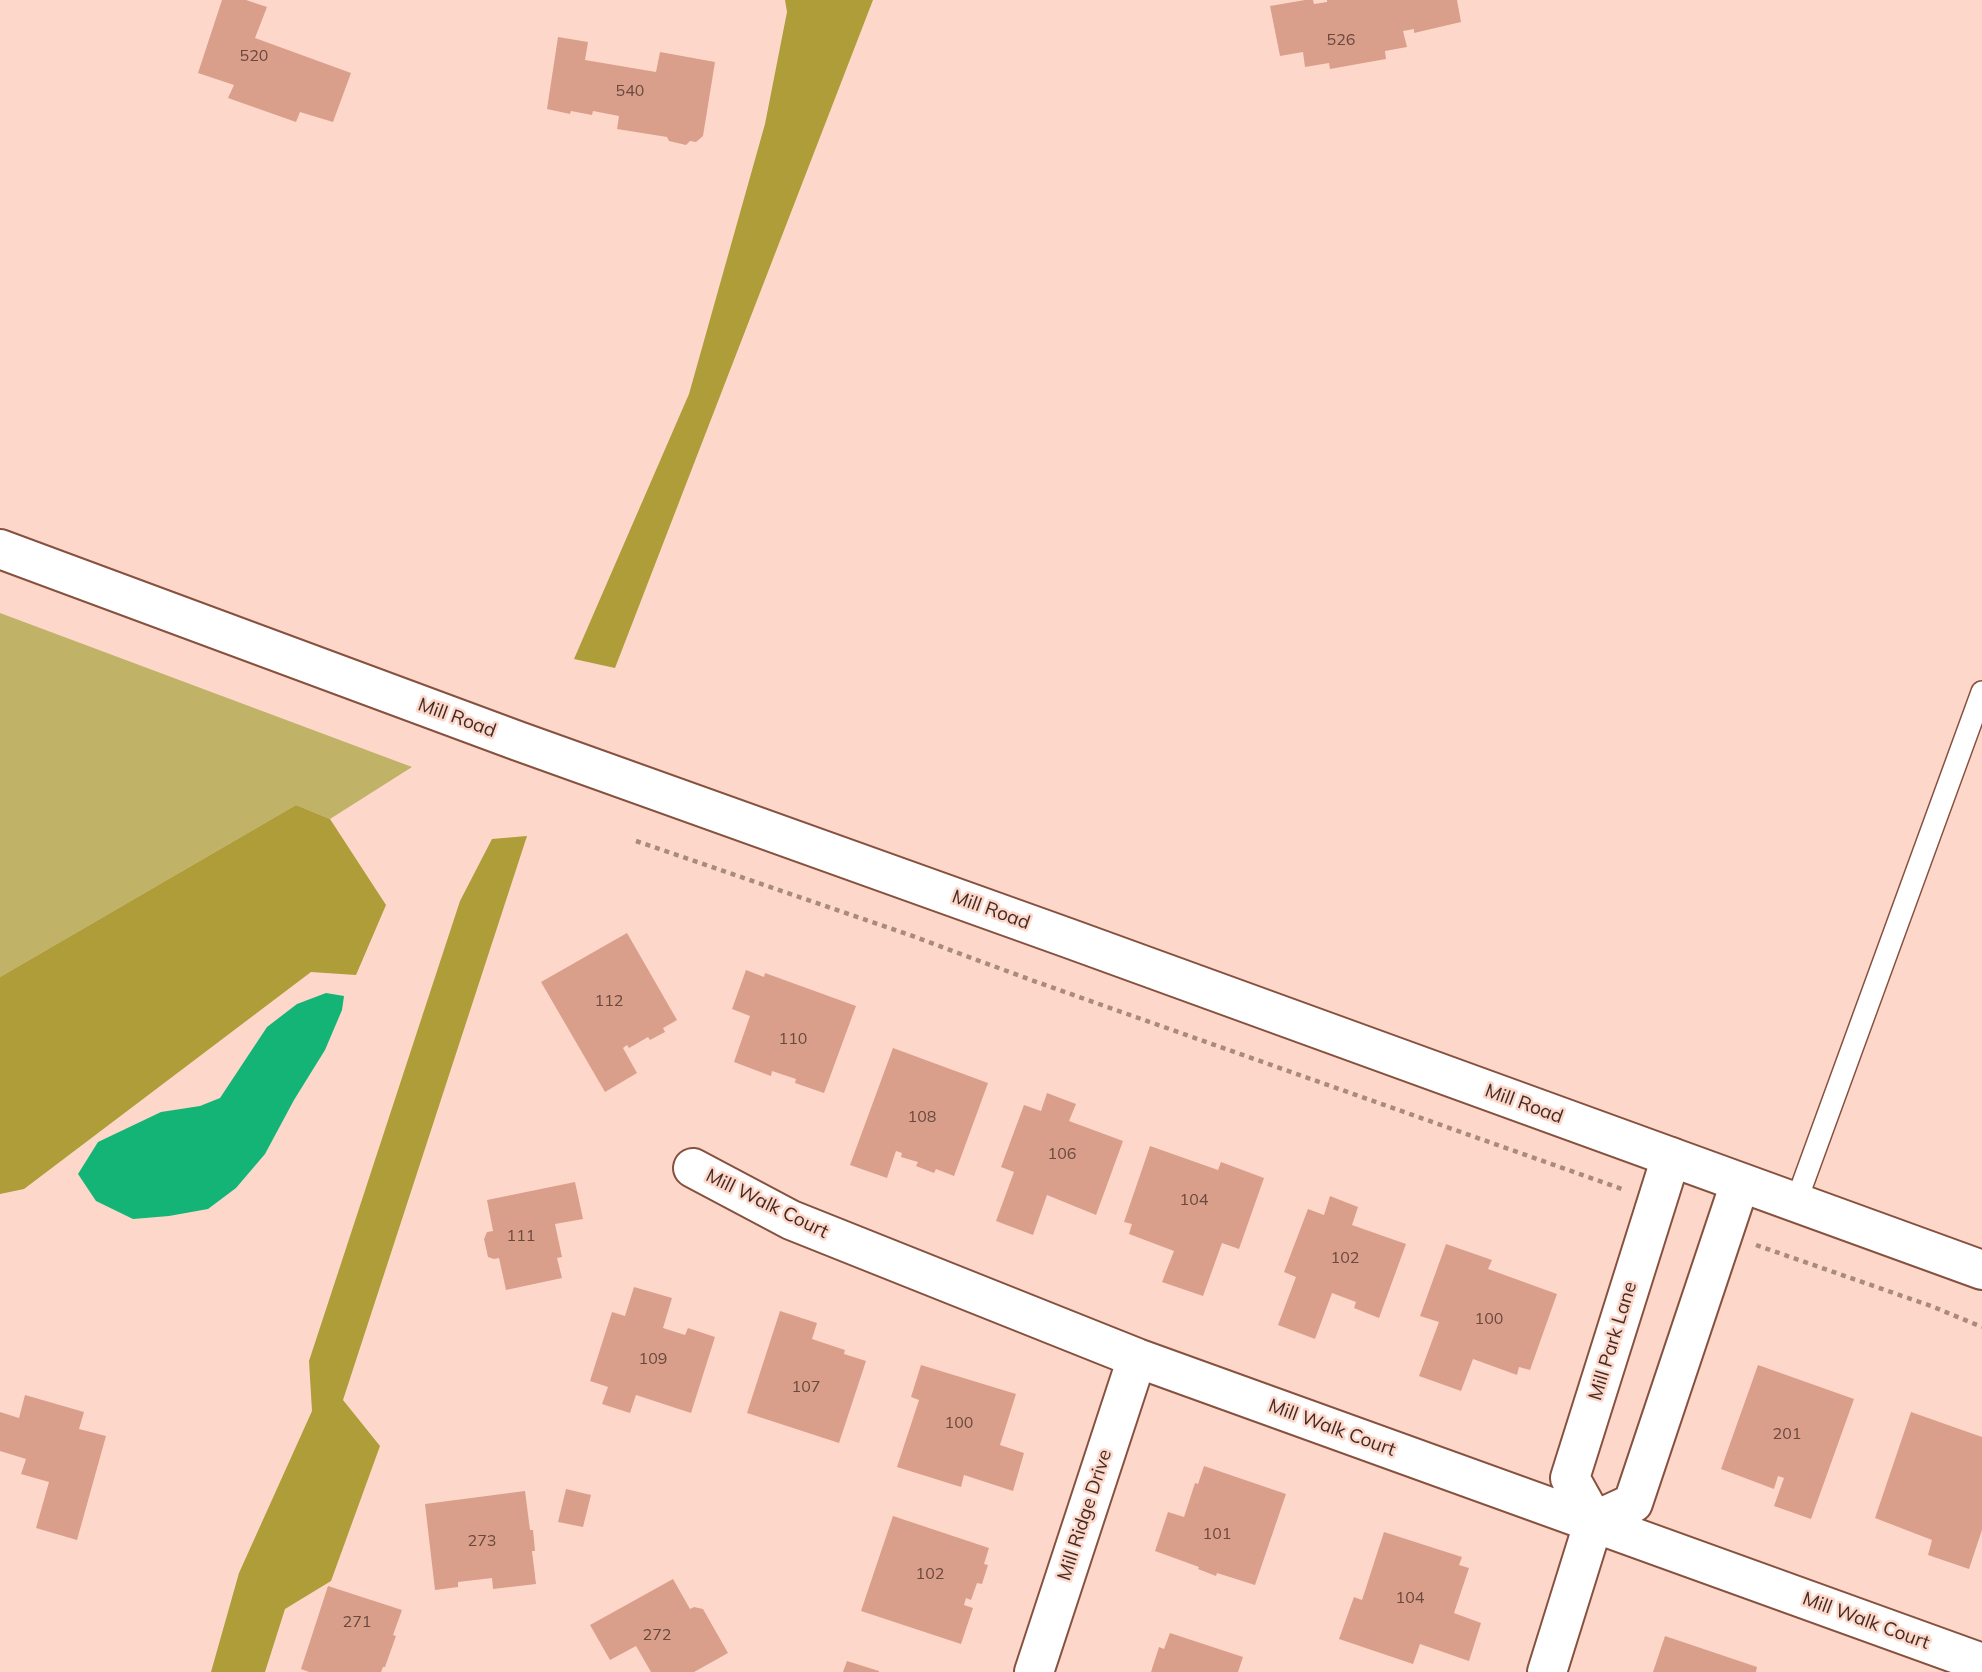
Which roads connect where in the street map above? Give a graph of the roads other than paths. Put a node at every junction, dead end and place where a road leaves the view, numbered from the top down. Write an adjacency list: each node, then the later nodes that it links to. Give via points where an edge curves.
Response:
1 (0, 549): 3 (street, Mill Road)
2 (1982, 692): 6 (lane)
3 (1671, 1157): 5 (street, Mill Road); 9 (street, Mill Park Lane, via 1570,1478)
4 (693, 1168): 8 (street, Mill Walk Court, via 791,1220)
5 (1741, 1183): 6 (street, Mill Road); 9 (street, via 1633,1503)
6 (1796, 1202): 7 (street, Mill Road)
7 (1982, 1270)
8 (1137, 1358): 9 (street, Mill Walk Court); 11 (street, Mill Ridge Drive)
9 (1594, 1521): 10 (street, Mill Walk Court); 12 (street)
10 (1982, 1663)
11 (1034, 1672)
12 (1546, 1672)

